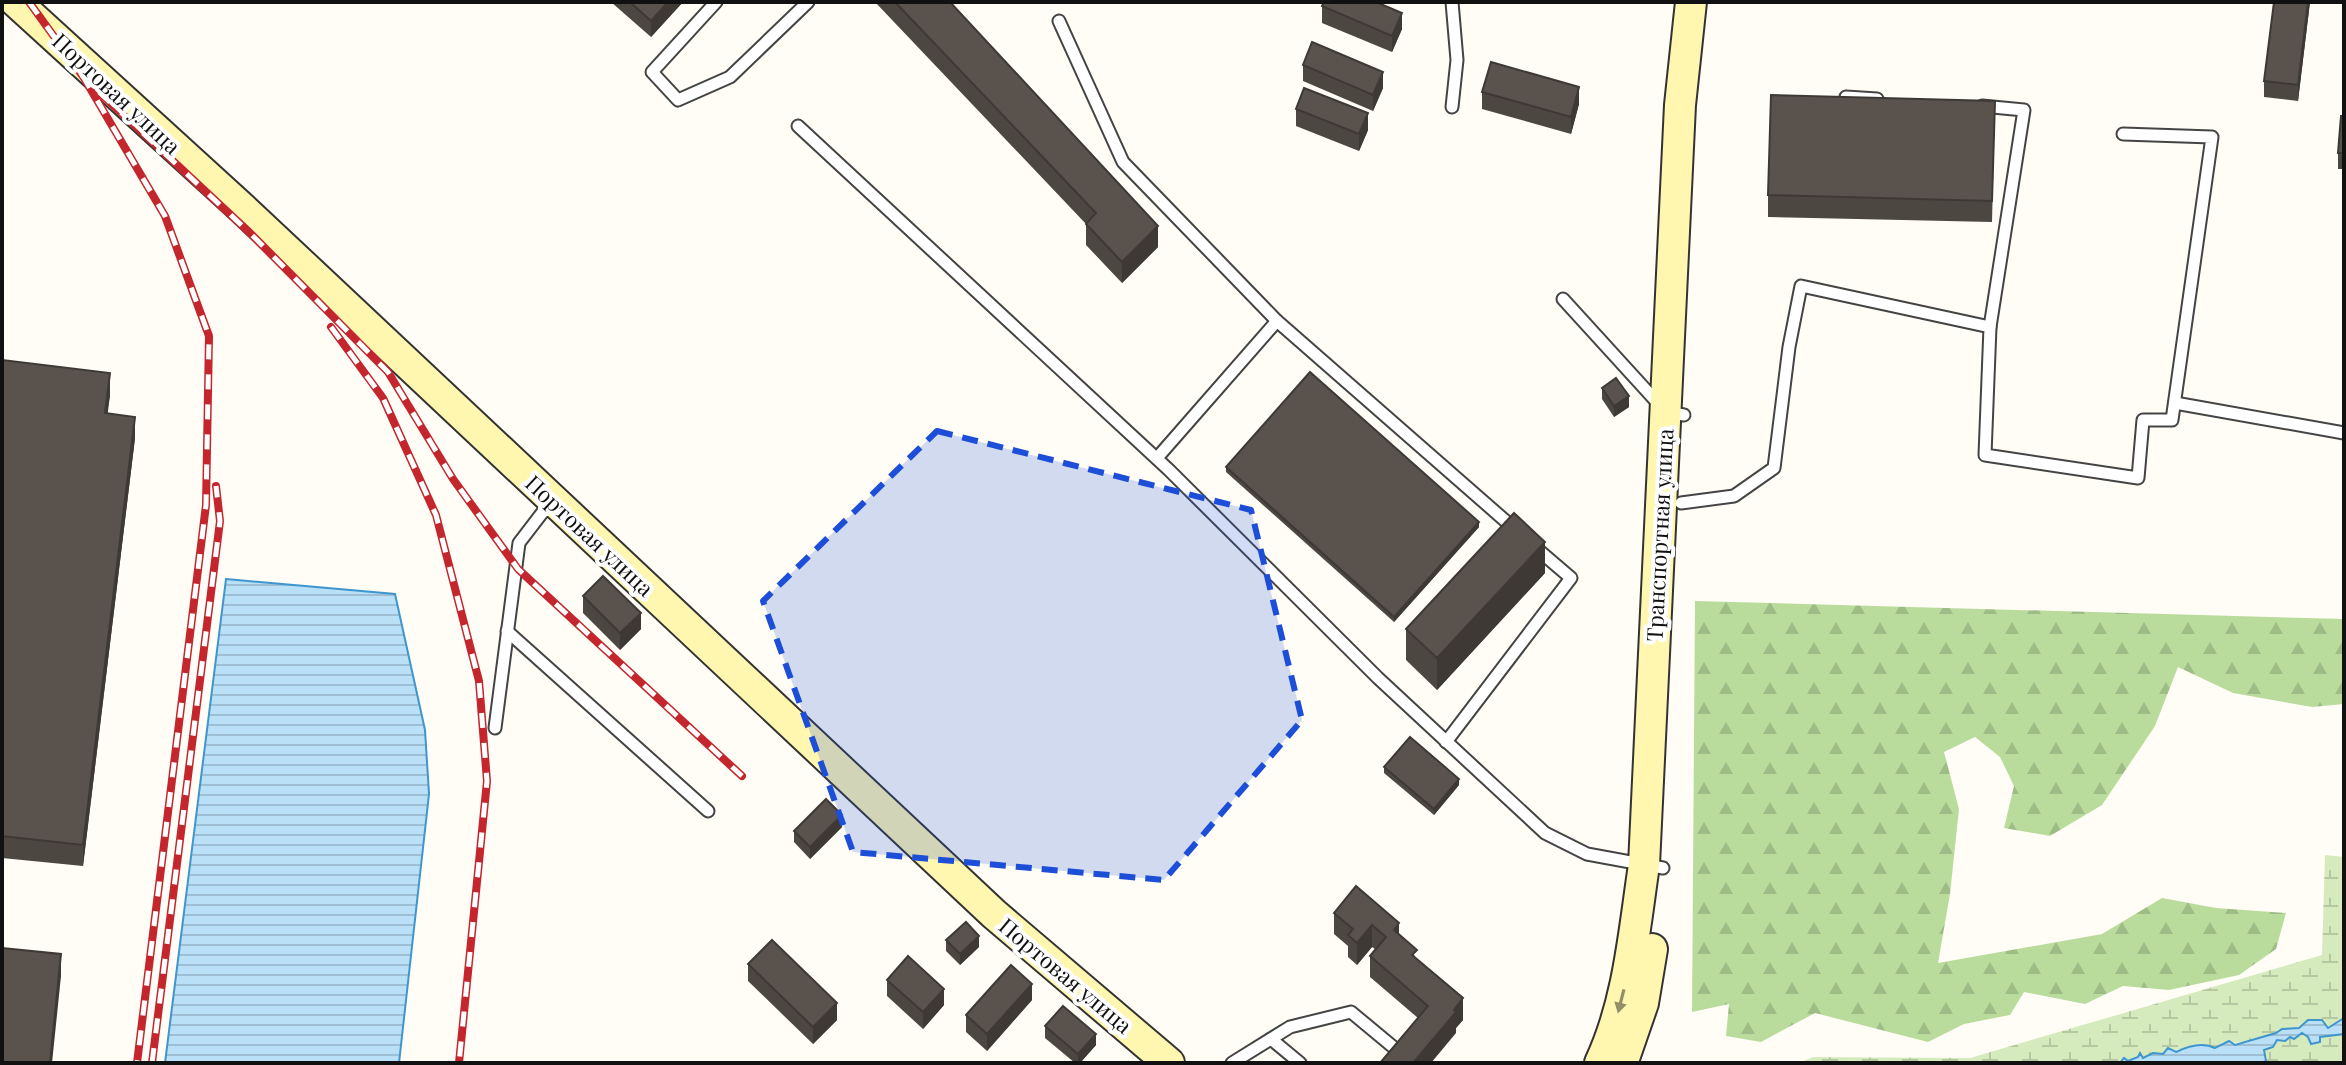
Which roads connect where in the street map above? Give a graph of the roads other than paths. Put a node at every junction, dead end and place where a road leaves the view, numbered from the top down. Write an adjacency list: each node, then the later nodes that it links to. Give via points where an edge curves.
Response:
1 (16, 2): 21 (main road, Портовая улица)
2 (716, 2): 3 (lane, via 652,72 678,100 730,77)
3 (808, 2)
4 (1452, 2): 11 (lane, via 1457,60)
5 (1691, 2): 18 (main road, Транспортная улица, via 1680,105)
6 (1710, 2): 18 (main road, Транспортная улица)
7 (1059, 21): 15 (lane, via 1123,162)
8 (1846, 97): 9 (lane)
9 (1890, 100)
10 (1965, 105): 16 (lane, via 2024,110)
11 (1452, 107)
12 (798, 126): 20 (lane)
13 (2123, 134): 17 (lane, via 2212,137)
14 (1563, 299): 18 (lane)
15 (1277, 321): 20 (lane); 25 (lane, via 1571,578)
16 (1990, 327): 17 (lane, via 1985,455 2138,478 2143,420 2172,420); 22 (lane, via 1801,286 1774,468 1734,496)
17 (2175, 403): 19 (lane)
18 (1675, 414): 22 (main road, Транспортная улица); 27 (main road, Транспортная улица)
19 (2344, 433)
20 (1157, 458): 25 (lane)
21 (553, 500): 23 (lane, via 519,543); 30 (main road, Портовая улица, via 994,914)
22 (1681, 503): 27 (main road, Транспортная улица)
23 (507, 631): 24 (lane); 26 (lane)
24 (495, 728)
25 (1446, 742): 27 (lane, via 1545,833 1587,854)
26 (708, 811)
27 (1653, 866): 33 (main road, Транспортная улица, one-way to 33, via 1611,1041); 34 (main road, Транспортная улица, via 1643,1003)
28 (1271, 1039): 29 (lane, via 1290,1027 1351,1012); 31 (lane); 32 (lane)
29 (1404, 1056)
30 (1169, 1063)
31 (1232, 1063)
32 (1300, 1063)
33 (1600, 1063)
34 (1622, 1063)

